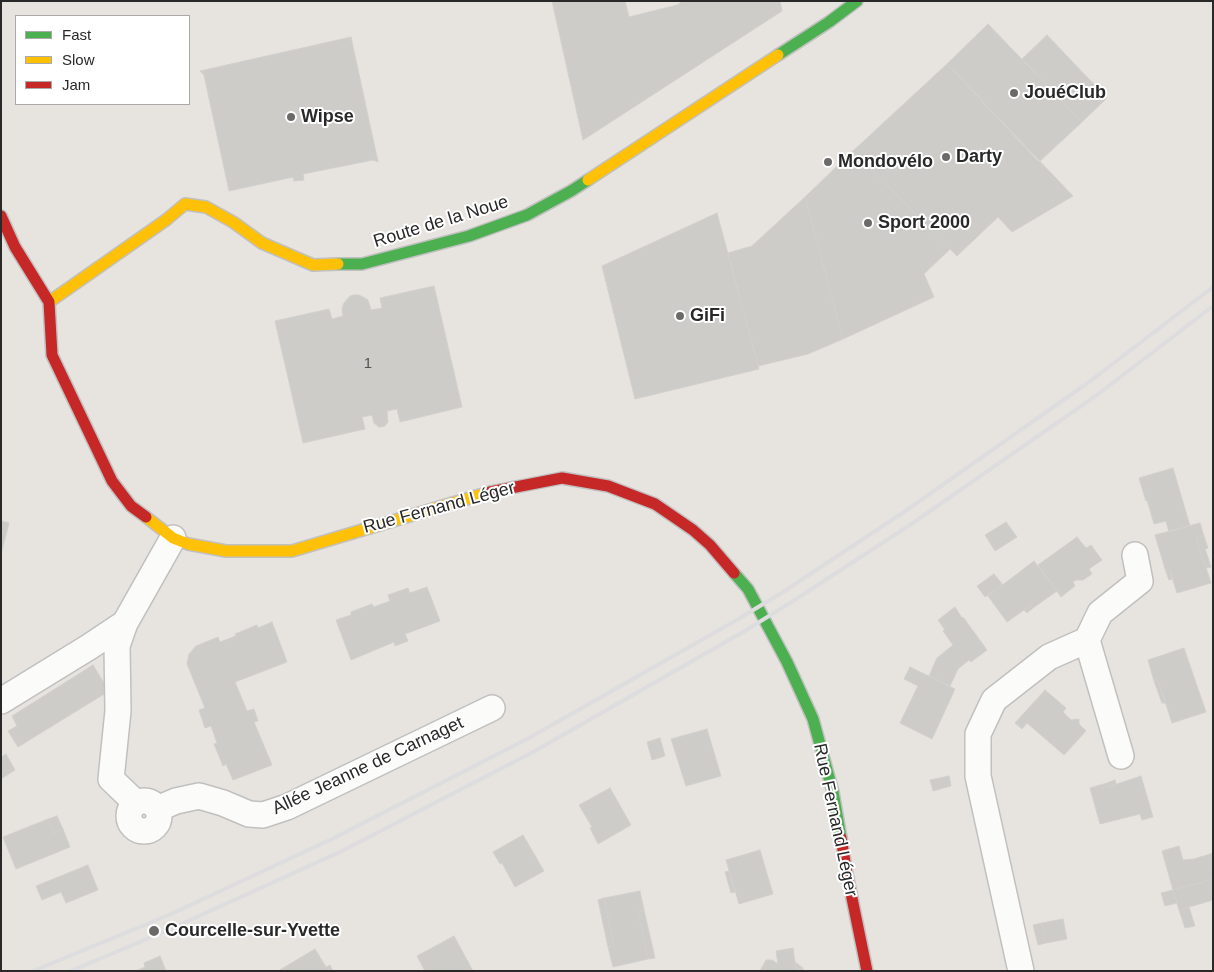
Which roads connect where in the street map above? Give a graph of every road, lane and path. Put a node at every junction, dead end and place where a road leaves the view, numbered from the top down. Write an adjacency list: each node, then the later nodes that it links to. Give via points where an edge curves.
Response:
1 (857, 1): 3 (street, Route de la Noue, via 571,192 527,214 469,236 362,264 313,265 262,243 206,207 185,204)
2 (1, 216): 3 (street, Rue Fernand Léger)
3 (49, 302): 4 (street, Rue Fernand Léger, via 52,355 112,481 131,506)
4 (173, 538): 6 (street); 11 (street, Rue Fernand Léger, via 226,551 292,551 482,493 562,478 608,486 655,504 710,545 748,589 791,670 813,719 833,792)
5 (1135, 555): 7 (street, via 1140,581 1100,614)
6 (125, 623): 8 (street); 9 (street, Allée Jeanne de Carnaget, via 117,646 118,711 111,779 147,806 199,796 248,814 263,815 287,807)
7 (1086, 640): 10 (street); 12 (street, via 1049,657 994,700 978,734 978,776)
8 (1, 701)
9 (492, 708)
10 (1121, 756)
11 (867, 971)
12 (1022, 971)

